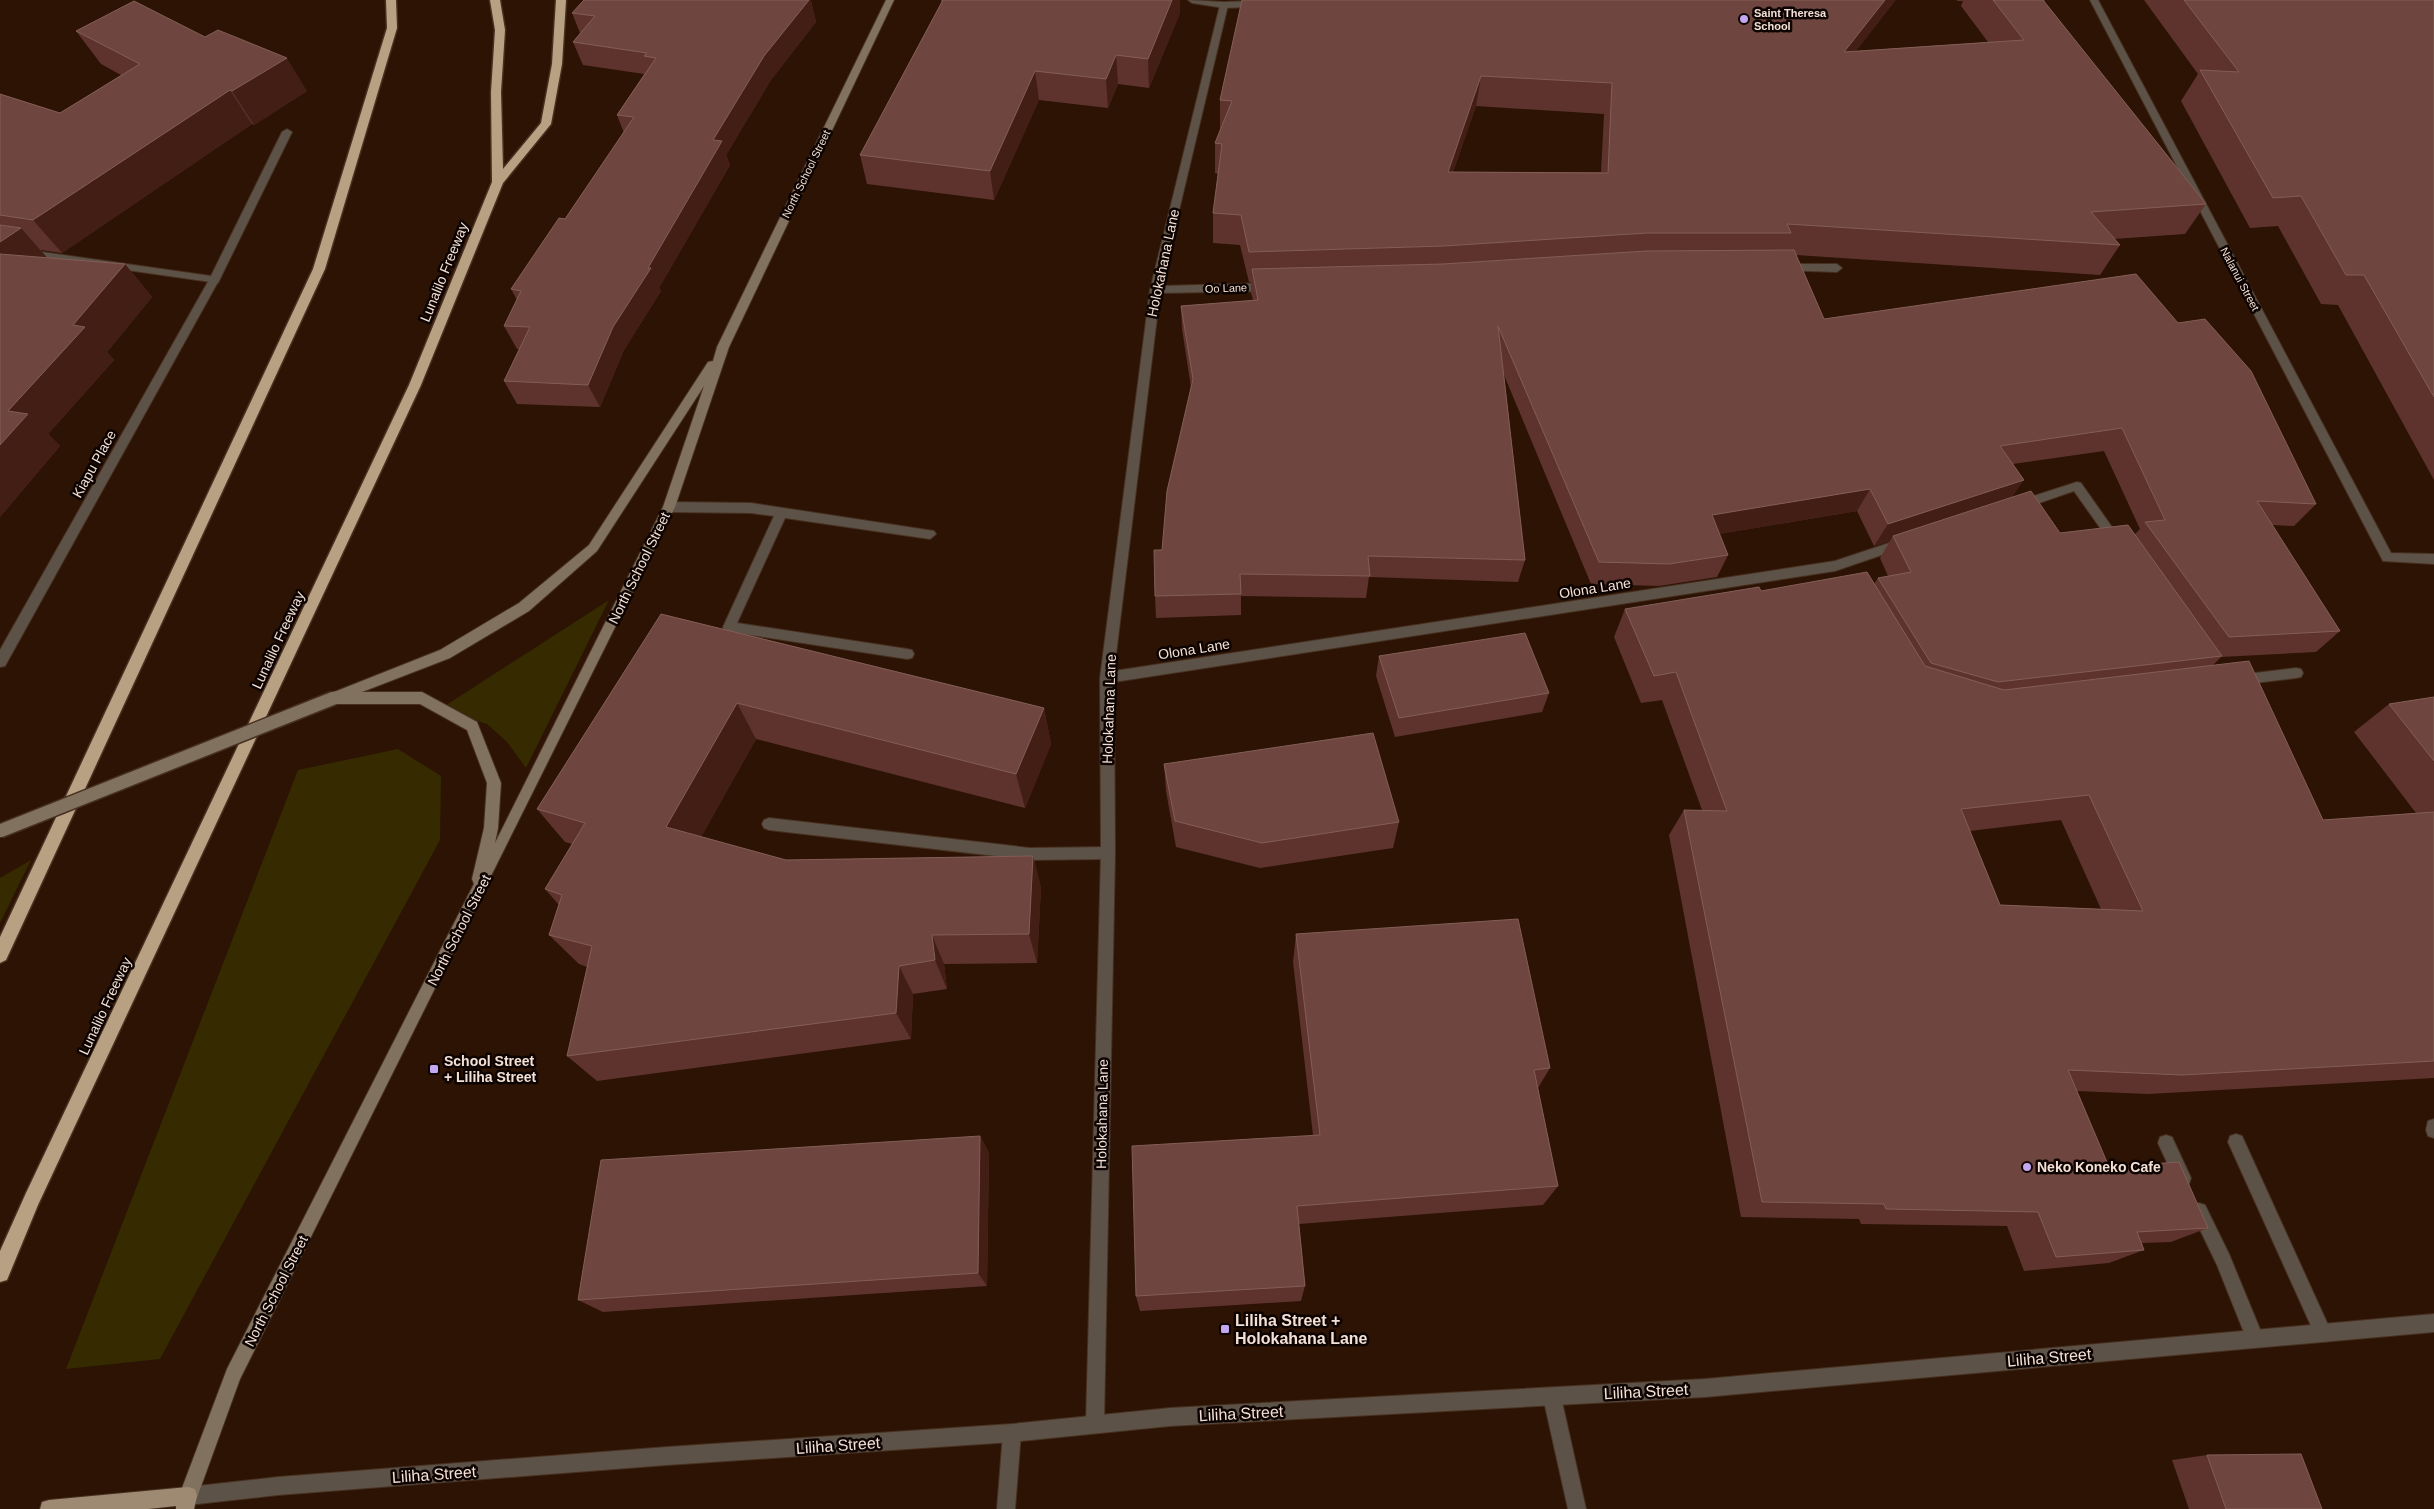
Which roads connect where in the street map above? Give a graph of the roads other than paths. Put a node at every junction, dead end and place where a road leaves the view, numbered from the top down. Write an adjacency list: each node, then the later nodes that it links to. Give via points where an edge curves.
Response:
1 (390, 0): 35 (highway, via 392,28 318,269)
2 (495, 0): 10 (highway, Lunalilo Freeway, via 500,30 496,92)
3 (561, 0): 10 (highway, via 557,64 546,124)
4 (890, 0): 17 (main road, North School Street)
5 (1192, 0): 8 (street)
6 (1272, 0): 8 (street, via 1271,3)
7 (2094, 0): 24 (street, Nalanui Street, via 2387,558)
8 (1224, 6): 16 (street, Holokahana Lane)
9 (287, 132): 14 (street, Kiapu Place)
10 (498, 182): 38 (highway, Lunalilo Freeway, via 415,385)
11 (0, 249): 14 (street)
12 (1767, 268): 13 (street)
13 (1837, 268)
14 (214, 280): 26 (street, Kiapu Place)
15 (1282, 286): 16 (street, Oo Lane)
16 (1154, 290): 28 (street, Holokahana Lane)
17 (723, 347): 18 (main road, North School Street); 30 (main road, North School Street, via 593,548 524,607 445,654)
18 (670, 507): 20 (street, via 751,508); 34 (main road, North School Street)
19 (2002, 511): 23 (street, via 2077,486)
20 (781, 513): 21 (street); 25 (street, via 729,626)
21 (930, 534)
22 (1909, 542): 28 (street, Olona Lane, via 1837,571)
23 (2126, 557)
24 (2434, 559)
25 (907, 654)
26 (0, 662)
27 (2296, 673): 29 (street)
28 (1107, 678): 33 (street, Holokahana Lane)
29 (2224, 682)
30 (334, 698): 32 (main road, North School Street, bridge); 34 (main road, via 422,698 472,726 494,782 491,828)
31 (769, 824): 33 (street, via 1030,854)
32 (0, 831)
33 (1108, 853): 43 (street, Holokahana Lane)
34 (473, 901): 45 (main road, North School Street, via 233,1375)
35 (0, 955)
36 (2236, 1142): 40 (street)
37 (2166, 1143): 41 (street, via 2223,1260)
38 (0, 1273)
39 (2434, 1323): 40 (street, Liliha Street)
40 (2322, 1333): 41 (street, Liliha Street)
41 (2255, 1339): 42 (street, Liliha Street, via 1705,1388)
42 (1552, 1397): 43 (street, Liliha Street); 48 (street)
43 (1095, 1423): 44 (street, Liliha Street)
44 (1012, 1433): 45 (street, Liliha Street, via 278,1486); 47 (street)
45 (186, 1502): 46 (main road, Liliha Street)
46 (49, 1509)
47 (1006, 1509)
48 (1577, 1509)

